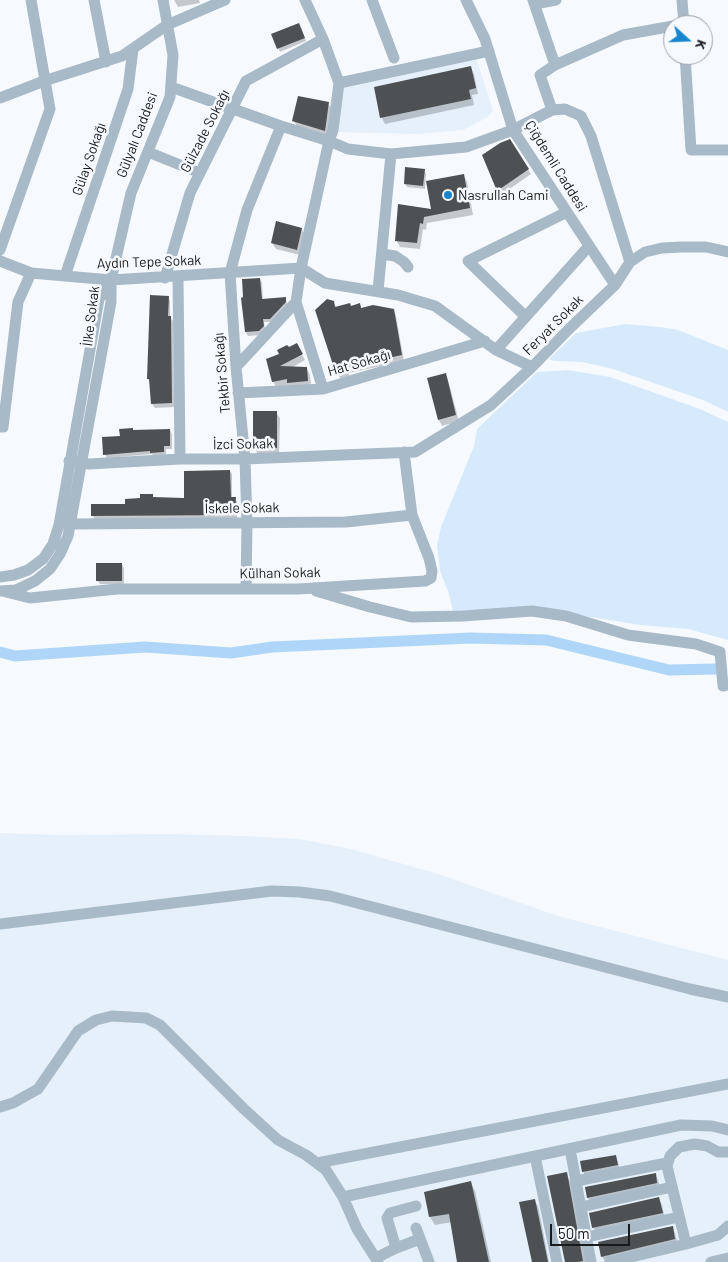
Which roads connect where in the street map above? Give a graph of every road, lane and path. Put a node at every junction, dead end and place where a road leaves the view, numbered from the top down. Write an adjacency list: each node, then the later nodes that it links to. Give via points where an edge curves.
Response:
1 (31, 0): 21 (street)
2 (94, 0): 18 (street)
3 (163, 0): 12 (street, Gülyalı Caddesi)
4 (225, 0): 12 (street)
5 (304, 0): 14 (street)
6 (372, 0): 17 (street)
7 (466, 0): 16 (street, Çiğdemli Caddesi)
8 (556, 0): 10 (street)
9 (682, 0): 11 (street)
10 (534, 2): 19 (street)
11 (683, 15)
12 (167, 25): 15 (street); 23 (street, Gülyalı Caddesi, via 173,55)
13 (663, 28): 19 (street, via 623,35)
14 (323, 39): 22 (street); 25 (street, Gülzade Sokağı, via 246,82)
15 (133, 49): 18 (street); 45 (street, Gülay Sokağı, via 128,90)
16 (489, 52): 22 (street); 28 (street, Çiğdemli Caddesi)
17 (394, 58)
18 (106, 62): 21 (street)
19 (555, 65): 26 (street, via 540,75)
20 (687, 65): 30 (street, via 691,150)
21 (44, 81): 24 (street); 36 (street, via 50,109)
22 (339, 83): 29 (street)
23 (171, 87): 25 (street); 31 (street, Gülyalı Caddesi)
24 (0, 98)
25 (233, 110): 27 (street); 33 (street, Gülzade Sokağı)
26 (552, 110): 28 (street); 40 (street, via 565,109 581,116 591,136)
27 (280, 126): 29 (street); 44 (street, Tekbir Sokağı, via 246,210)
28 (514, 130): 32 (street, via 466,147); 34 (street, Çiğdemli Caddesi)
29 (329, 141): 32 (street, via 348,149); 42 (street)
30 (728, 150)
31 (148, 152): 33 (street); 48 (street, Gülyalı Caddesi, via 131,193)
32 (391, 154): 38 (street)
33 (200, 173): 47 (street, Gülzade Sokağı, via 190,193)
34 (567, 212): 35 (street, Çiğdemli Caddesi); 52 (street, via 468,261)
35 (589, 246): 49 (street, Çiğdemli Caddesi); 52 (street)
36 (0, 250)
37 (728, 252): 40 (street, Feryat Sokak, via 706,247 662,248 646,252)
38 (382, 254): 41 (street, via 395,256); 50 (street)
39 (0, 261): 43 (street, Aydın Tepe Sokak)
40 (630, 262): 49 (street, Feryat Sokak)
41 (408, 267)
42 (301, 268): 44 (street, Aydın Tepe Sokak); 50 (street, via 325,283); 51 (street)
43 (31, 273): 45 (street, Aydın Tepe Sokak); 59 (street, via 18,302 3,427)
44 (230, 274): 46 (street, Aydın Tepe Sokak); 55 (street, Tekbir Sokağı)
45 (65, 276): 48 (street, Aydın Tepe Sokak)
46 (178, 277): 47 (street, Aydın Tepe Sokak); 61 (street)
47 (165, 278): 48 (street, Aydın Tepe Sokak)
48 (111, 280): 63 (street, İlke Sokak, via 99,299); 64 (street, İlke Sokak, via 111,302)
49 (615, 285): 56 (street, Feryat Sokak)
50 (378, 291): 53 (street, via 435,306)
51 (296, 302): 55 (street); 57 (street)
52 (526, 317): 54 (street)
53 (485, 341): 54 (street); 57 (street, Hat Sokağı)
54 (496, 350): 56 (street)
55 (236, 367): 58 (street, Tekbir Sokağı)
56 (532, 367): 60 (street, Feryat Sokak, via 490,406 415,452)
57 (323, 389): 58 (street, Hat Sokağı)
58 (238, 393): 62 (street, Tekbir Sokağı)
59 (0, 427)
60 (404, 452): 62 (street, İzci Sokak); 65 (street, Külhan Sokak)
61 (180, 459): 62 (street, İzci Sokak); 64 (street, İzci Sokak)
62 (245, 459): 66 (street, Tekbir Sokağı)
63 (69, 462): 64 (street, İzci Sokak); 68 (street, İlke Sokak, via 53,544 43,559 28,570)
64 (82, 463): 67 (street, İlke Sokak)
65 (412, 515): 66 (street, İskele Sokak, via 346,522); 70 (street, Külhan Sokak, via 429,558 431,578)
66 (248, 523): 67 (street, İskele Sokak); 69 (street, Tekbir Sokağı)
67 (71, 524): 71 (street, İlke Sokak, via 60,554 50,569 16,590)
68 (0, 577)
69 (246, 589): 70 (street, Külhan Sokak); 71 (street, Külhan Sokak, via 117,589 30,598)
70 (310, 589): 72 (street, via 411,617 532,611 566,616 628,634 696,644 720,652)
71 (0, 591)
72 (725, 686)
73 (0, 924): 74 (street, via 272,891 300,892 330,896)
74 (728, 997)
75 (728, 1084): 82 (street)
76 (0, 1106): 82 (street, via 13,1103 38,1089 78,1031 96,1020 112,1016 146,1018 160,1025 278,1140)
77 (728, 1130): 78 (street, via 712,1126 681,1126)
78 (570, 1149): 80 (street); 83 (street)
79 (728, 1152): 81 (street, via 689,1145 676,1149)
80 (535, 1156): 85 (street); 98 (street)
81 (667, 1163): 83 (street); 84 (street)
82 (317, 1164): 85 (street, via 326,1170)
83 (576, 1181): 87 (street)
84 (672, 1187): 87 (street); 88 (street)
85 (343, 1197): 96 (street, via 357,1229)
86 (416, 1206): 94 (street, via 390,1213 387,1218)
87 (581, 1207): 91 (street)
88 (679, 1217): 91 (street); 93 (street)
89 (728, 1226): 93 (street, via 718,1235)
90 (416, 1228): 92 (street)
91 (587, 1238): 99 (street)
92 (420, 1239): 94 (street); 97 (street)
93 (686, 1244): 100 (street)
94 (396, 1248): 96 (street)
95 (728, 1258): 101 (street)
96 (377, 1260)
97 (428, 1262)
98 (556, 1262)
99 (591, 1262)
100 (610, 1262)
101 (712, 1262)

